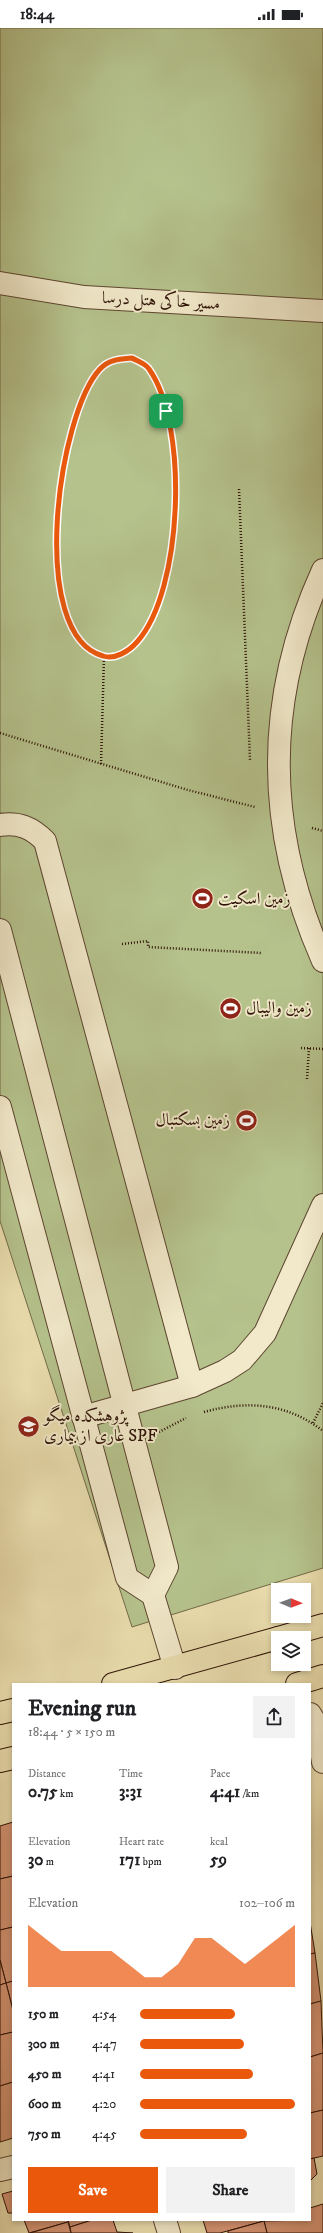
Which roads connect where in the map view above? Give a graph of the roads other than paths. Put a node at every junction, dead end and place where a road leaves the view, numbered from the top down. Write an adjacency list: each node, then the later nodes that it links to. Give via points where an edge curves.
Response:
1 (0, 283): 2 (street, مسیر خاکی هتل درسا, via 84,297)
2 (323, 310)
3 (323, 570): 6 (street, via 301,625 289,668 281,717 279,779 280,814 286,849 298,897)
4 (0, 825): 9 (street, via 13,824 31,828 45,841)
5 (0, 930): 10 (street)
6 (323, 961)
7 (0, 1106): 11 (street)
8 (323, 1205): 9 (street, via 258,1344 236,1365)
9 (192, 1386): 10 (street)
10 (125, 1406): 11 (street); 12 (street, via 166,1567)
11 (83, 1417): 12 (street, via 127,1578)
12 (153, 1595): 16 (street)
13 (323, 1625): 14 (main road)
14 (302, 1631)
15 (271, 1640): 16 (main road)
16 (175, 1668): 18 (main road)
17 (323, 1676): 19 (main road)
18 (117, 1683)
19 (300, 1683)
20 (12, 1710): 21 (main road)
21 (0, 1713)
22 (311, 1716): 25 (street, via 317,1725)
23 (12, 1758): 24 (main road)
24 (0, 1762)
25 (323, 1762)
26 (12, 2167): 27 (street)
27 (0, 2170)
28 (165, 2221): 29 (street)
29 (169, 2233)

